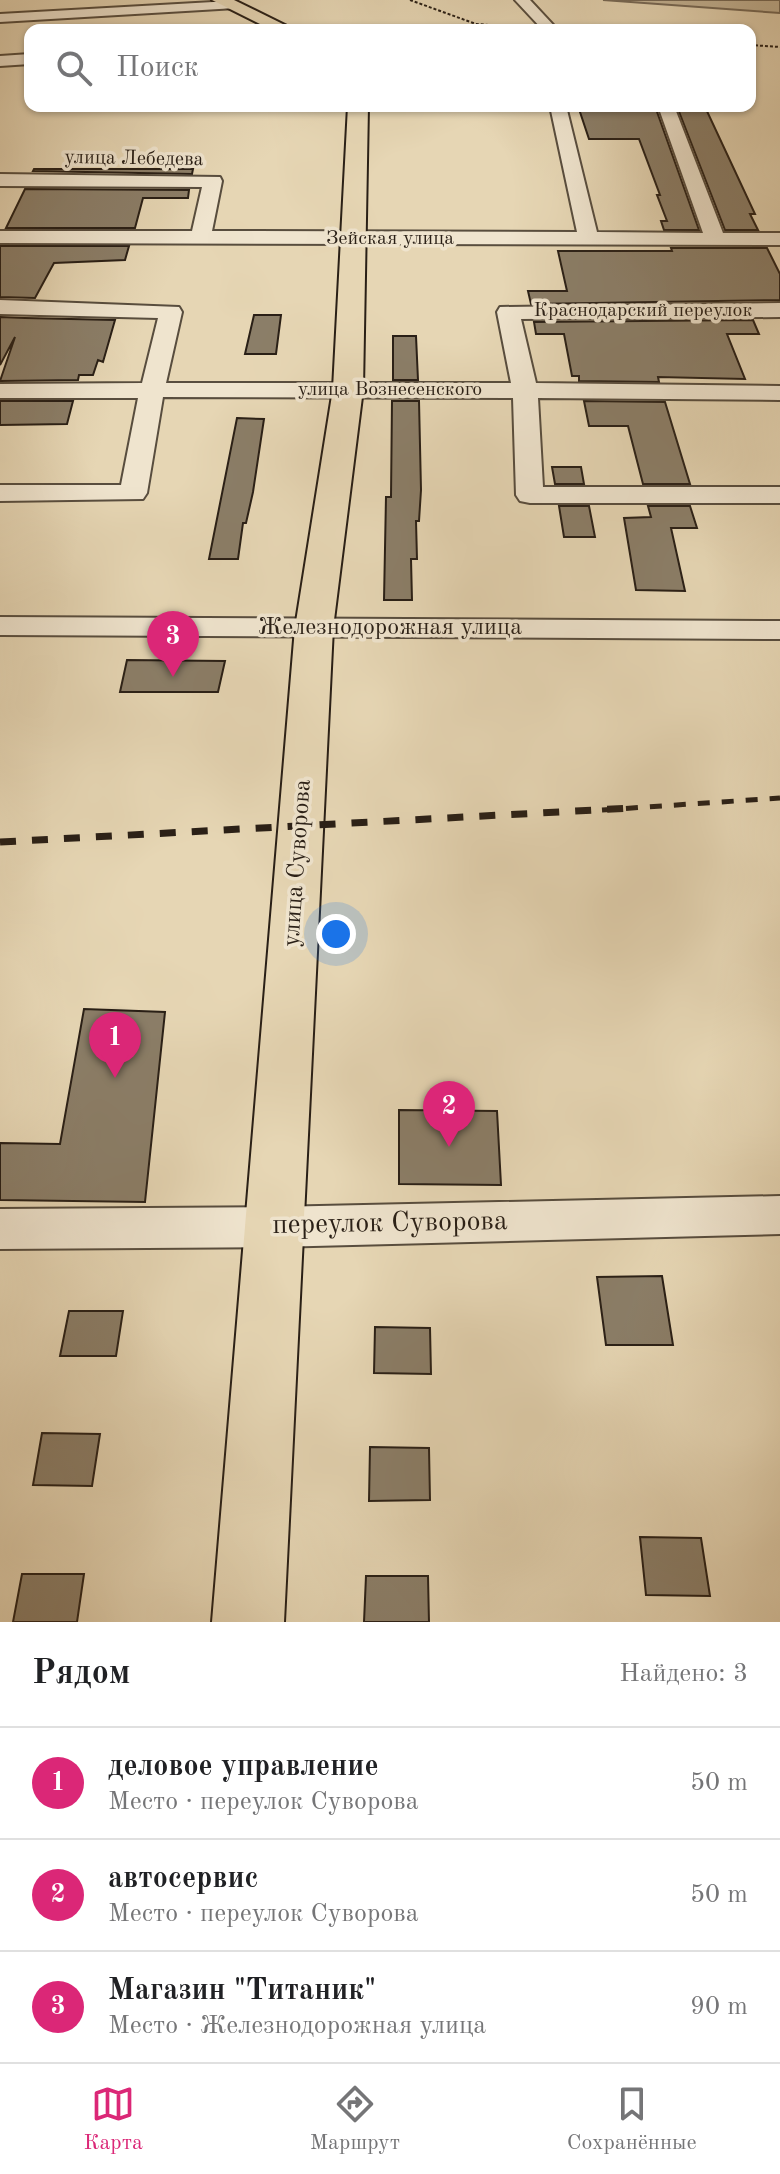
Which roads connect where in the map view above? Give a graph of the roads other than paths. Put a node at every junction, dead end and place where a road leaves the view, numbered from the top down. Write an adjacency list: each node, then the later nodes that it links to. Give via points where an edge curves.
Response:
1 (522, 0): 5 (street)
2 (226, 2): 3 (street); 4 (main road)
3 (0, 18)
4 (273, 24)
5 (545, 24)
6 (24, 59): 7 (street)
7 (0, 61)
8 (358, 112): 16 (main road, улица Суворова)
9 (559, 112): 15 (street)
10 (668, 112): 14 (street)
11 (0, 180): 12 (street, улица Лебедева, via 213,181)
12 (201, 236): 13 (street, Зейская улица); 16 (street, Зейская улица)
13 (0, 237)
14 (715, 237): 15 (street, Зейская улица); 17 (street, Зейская улица)
15 (588, 238): 16 (street, Зейская улица)
16 (352, 239): 20 (main road, улица Суворова)
17 (780, 239)
18 (0, 307): 23 (street, via 171,312)
19 (780, 310): 21 (street, Краснодарский переулок, via 508,312)
20 (348, 389): 21 (street, улица Вознесенского); 23 (street, улица Вознесенского); 28 (main road, улица Суворова)
21 (525, 390): 24 (street, улица Вознесенского); 26 (street, Краснодарский переулок, via 530,495)
22 (0, 391): 23 (street, улица Вознесенского)
23 (152, 391): 25 (street, via 133,493)
24 (780, 393)
25 (0, 493)
26 (780, 495)
27 (0, 626): 28 (street, Железнодорожная улица)
28 (314, 628): 29 (street, Железнодорожная улица); 31 (main road, улица Суворова)
29 (780, 630)
30 (780, 1215): 31 (street, переулок Суворова)
31 (274, 1227): 32 (street, переулок Суворова); 33 (main road, улица Суворова)
32 (0, 1229)
33 (248, 1622)

